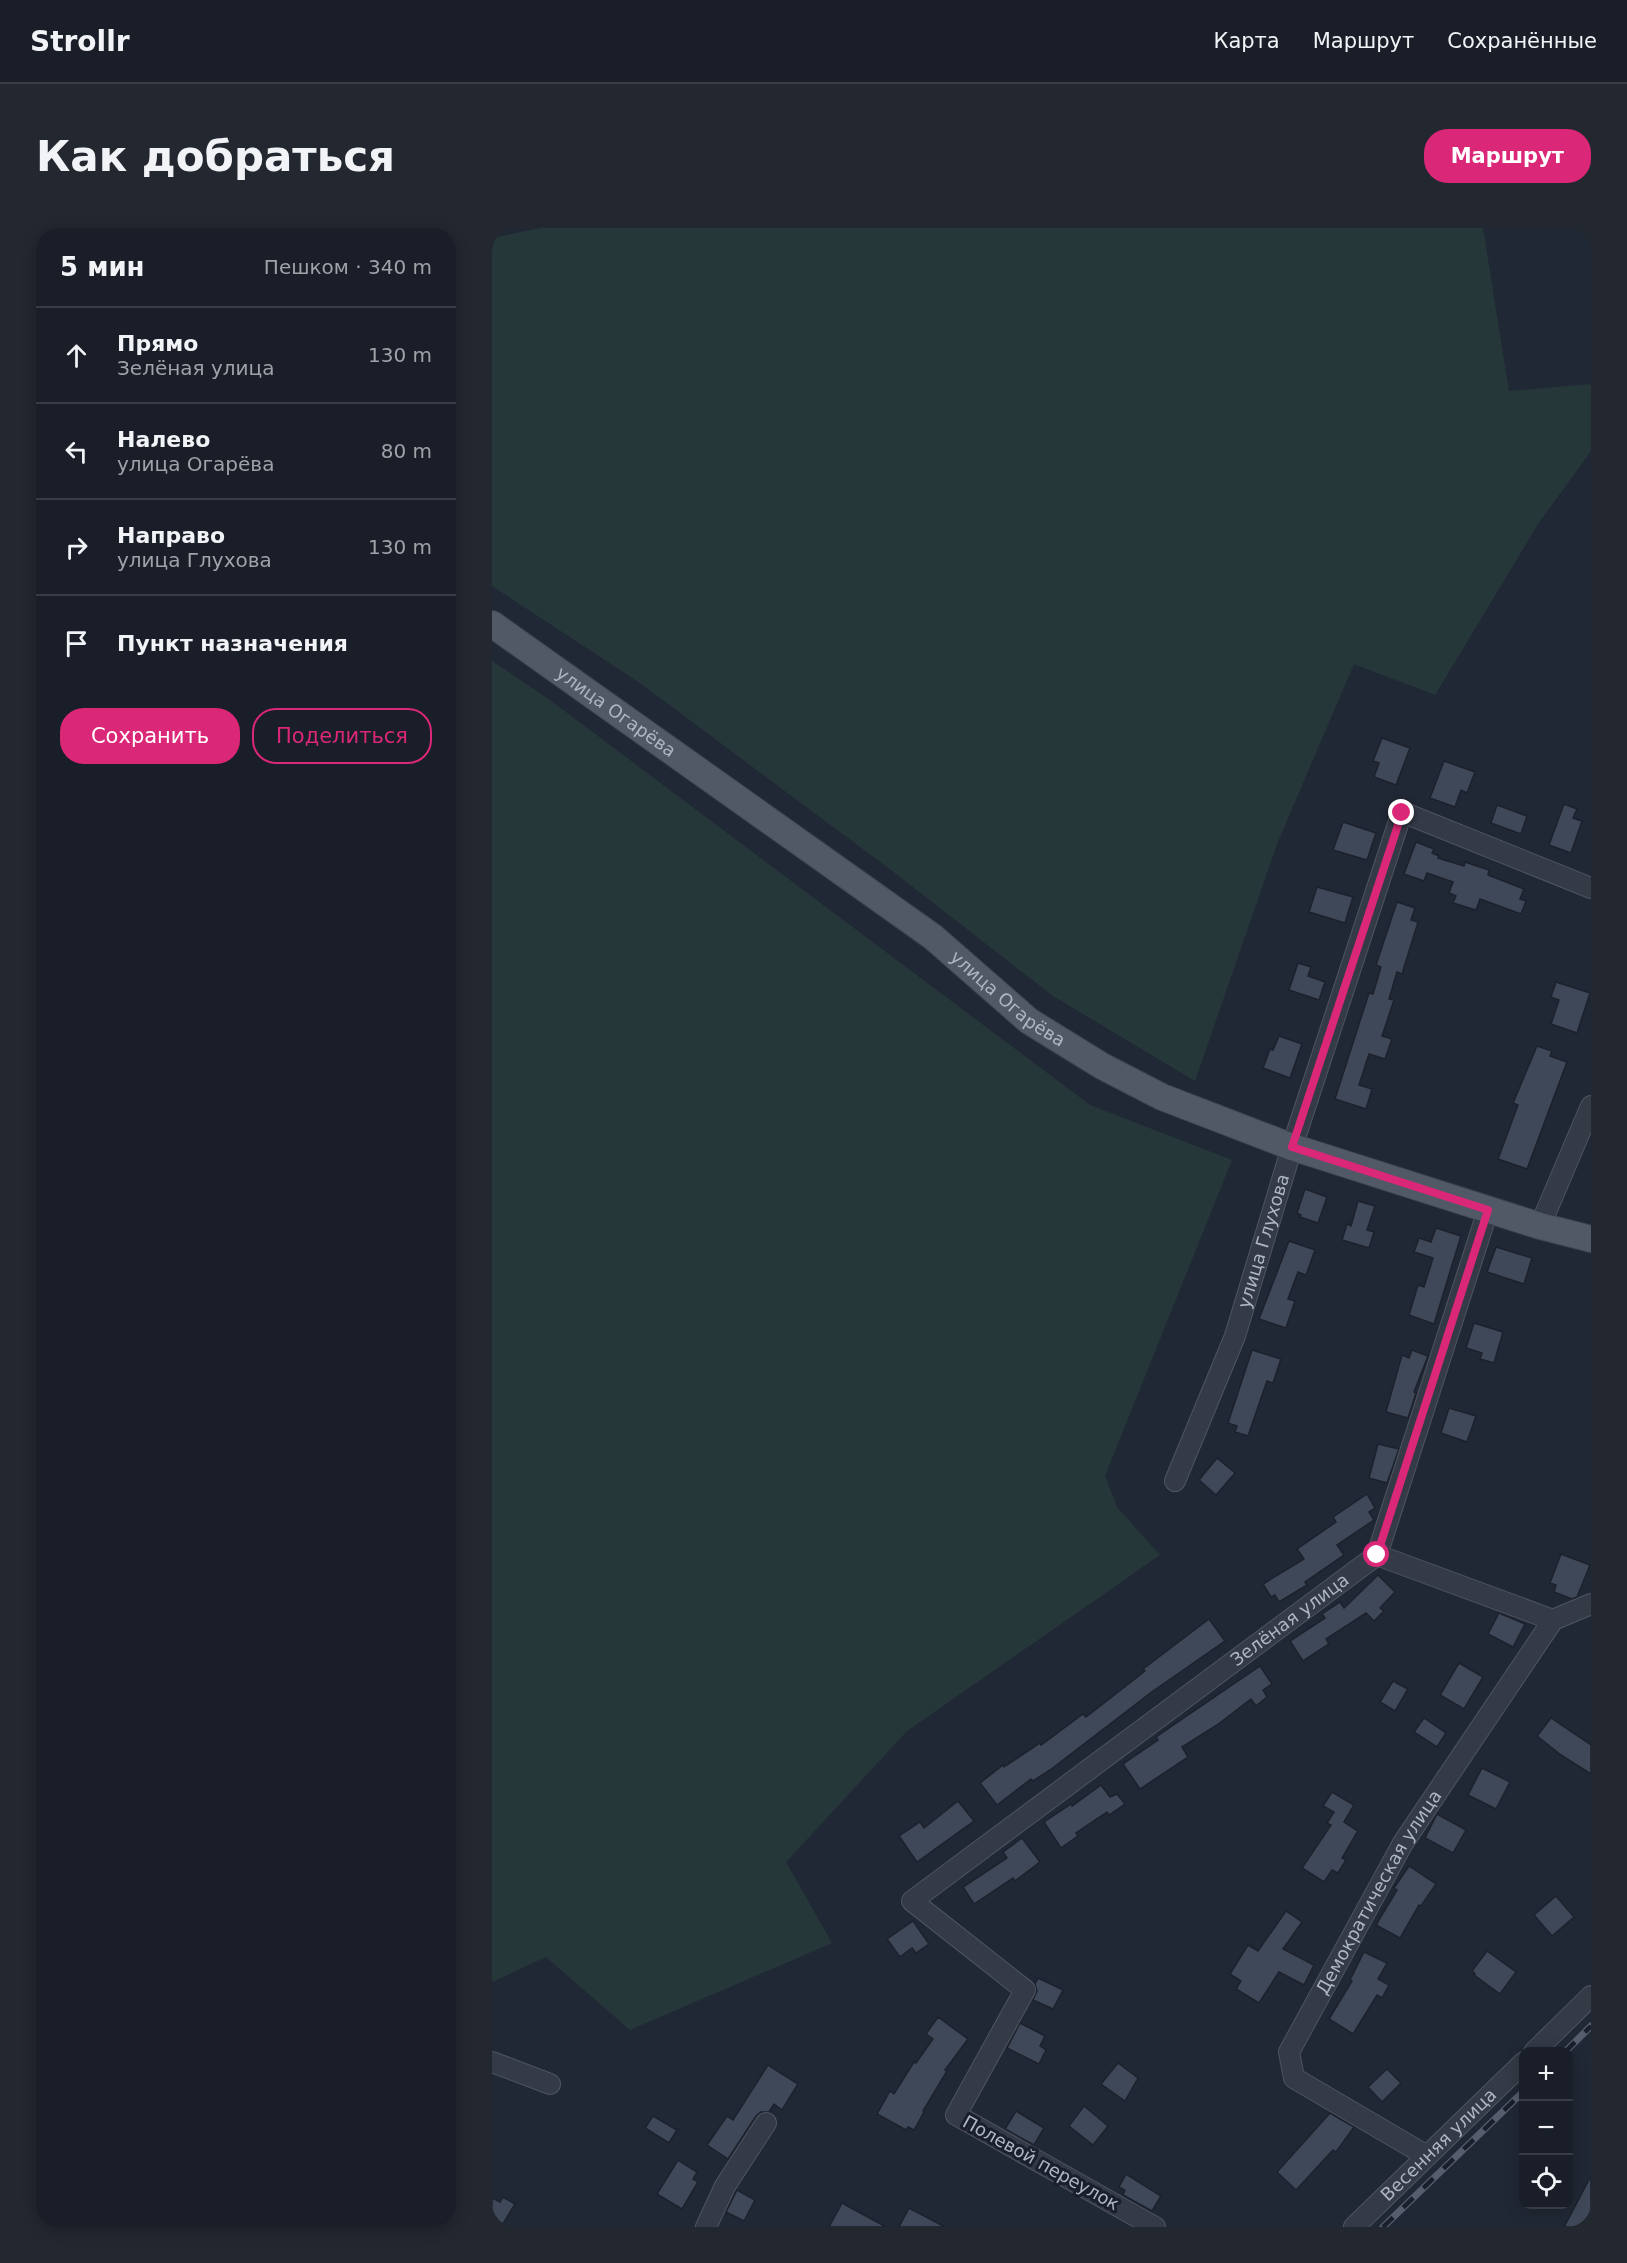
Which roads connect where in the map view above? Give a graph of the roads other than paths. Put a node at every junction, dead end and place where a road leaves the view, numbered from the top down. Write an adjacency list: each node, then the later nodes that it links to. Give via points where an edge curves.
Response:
1 (492, 624): 4 (main road, улица Огарёва, via 933,937 1029,1021 1162,1097)
2 (1591, 888): 4 (street, улица Глухова, via 1402,813)
3 (1591, 1106): 6 (street)
4 (1292, 1147): 5 (main road, улица Огарёва); 8 (street, улица Глухова, via 1235,1336)
5 (1488, 1210): 6 (main road, улица Огарёва); 9 (street)
6 (1540, 1226): 7 (main road, улица Огарёва)
7 (1591, 1239)
8 (1175, 1481)
9 (1377, 1555): 11 (street); 12 (street, Зелёная улица)
10 (1591, 1604): 11 (street)
11 (1553, 1620): 19 (street, Демократическая улица, via 1403,1842 1289,2052 1294,2078)
12 (912, 1901): 21 (street, Полевой переулок, via 1025,1990 956,2115)
13 (1591, 1996): 14 (street)
14 (1539, 2047)
15 (492, 2062): 17 (street)
16 (1519, 2067): 19 (street, Весенняя улица)
17 (550, 2084)
18 (766, 2123): 20 (street, via 725,2186)
19 (1427, 2156): 22 (street, Весенняя улица)
20 (706, 2227)
21 (1155, 2227)
22 (1354, 2227)

